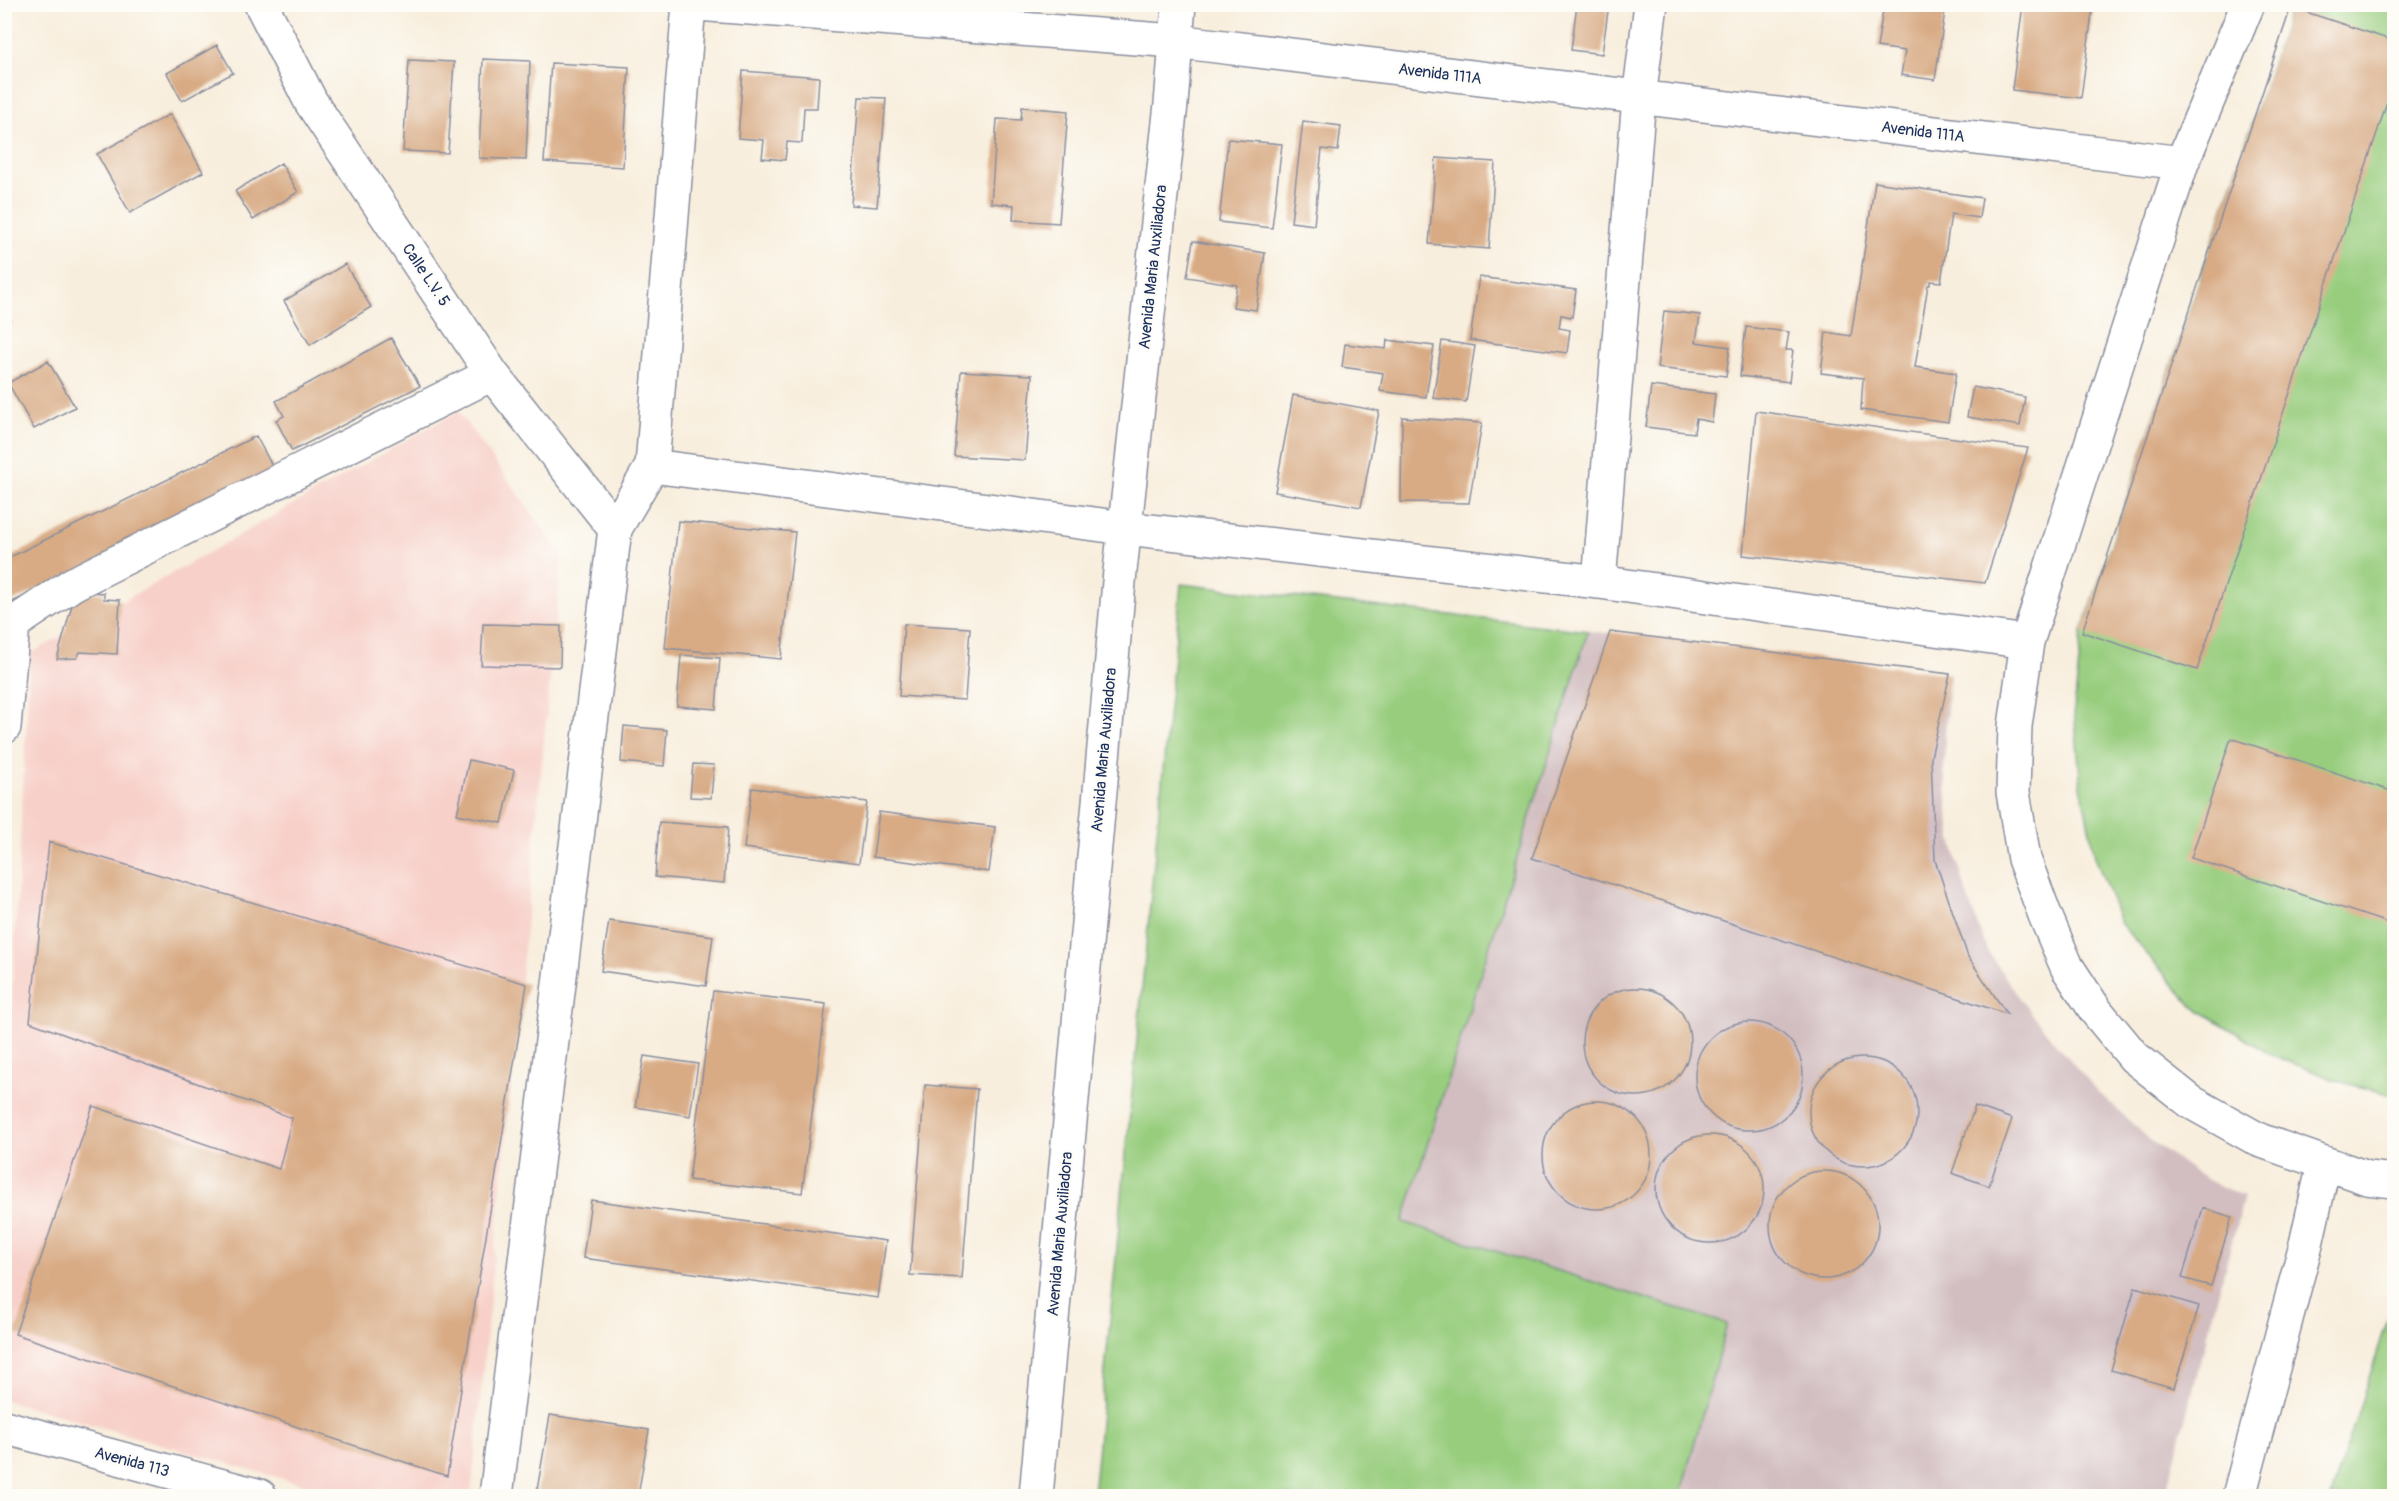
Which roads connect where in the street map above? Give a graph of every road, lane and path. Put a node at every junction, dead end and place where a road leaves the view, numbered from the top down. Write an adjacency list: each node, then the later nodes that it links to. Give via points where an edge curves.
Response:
1 (261, 4): 10 (street, Calle L.V. 5, via 311,102)
2 (689, 4): 11 (street)
3 (697, 4): 7 (street, Avenida 111A)
4 (1179, 4): 7 (street, Avenida Maria Auxiliadora)
5 (1651, 4): 8 (street)
6 (2242, 9): 9 (street)
7 (1175, 41): 8 (street, Avenida 111A); 12 (street, Avenida Maria Auxiliadora)
8 (1639, 98): 9 (street, Avenida 111A); 14 (street)
9 (2182, 163): 15 (street)
10 (492, 374): 13 (street, Calle L.V. 5); 16 (street, via 73,584 13,624)
11 (652, 466): 12 (street); 13 (street)
12 (1125, 528): 14 (street); 22 (street, Avenida Maria Auxiliadora)
13 (615, 529): 21 (street)
14 (1599, 582): 15 (street)
15 (2027, 642): 17 (street, via 2015,726 2013,792 2024,859 2067,967 2096,1011 2134,1057 2191,1102 2259,1140)
16 (4, 727)
17 (2324, 1164): 18 (street, via 2367,1178); 23 (street)
18 (2394, 1181)
19 (4, 1427): 20 (street, Avenida 113)
20 (260, 1497)
21 (496, 1497)
22 (1036, 1497)
23 (2239, 1497)

